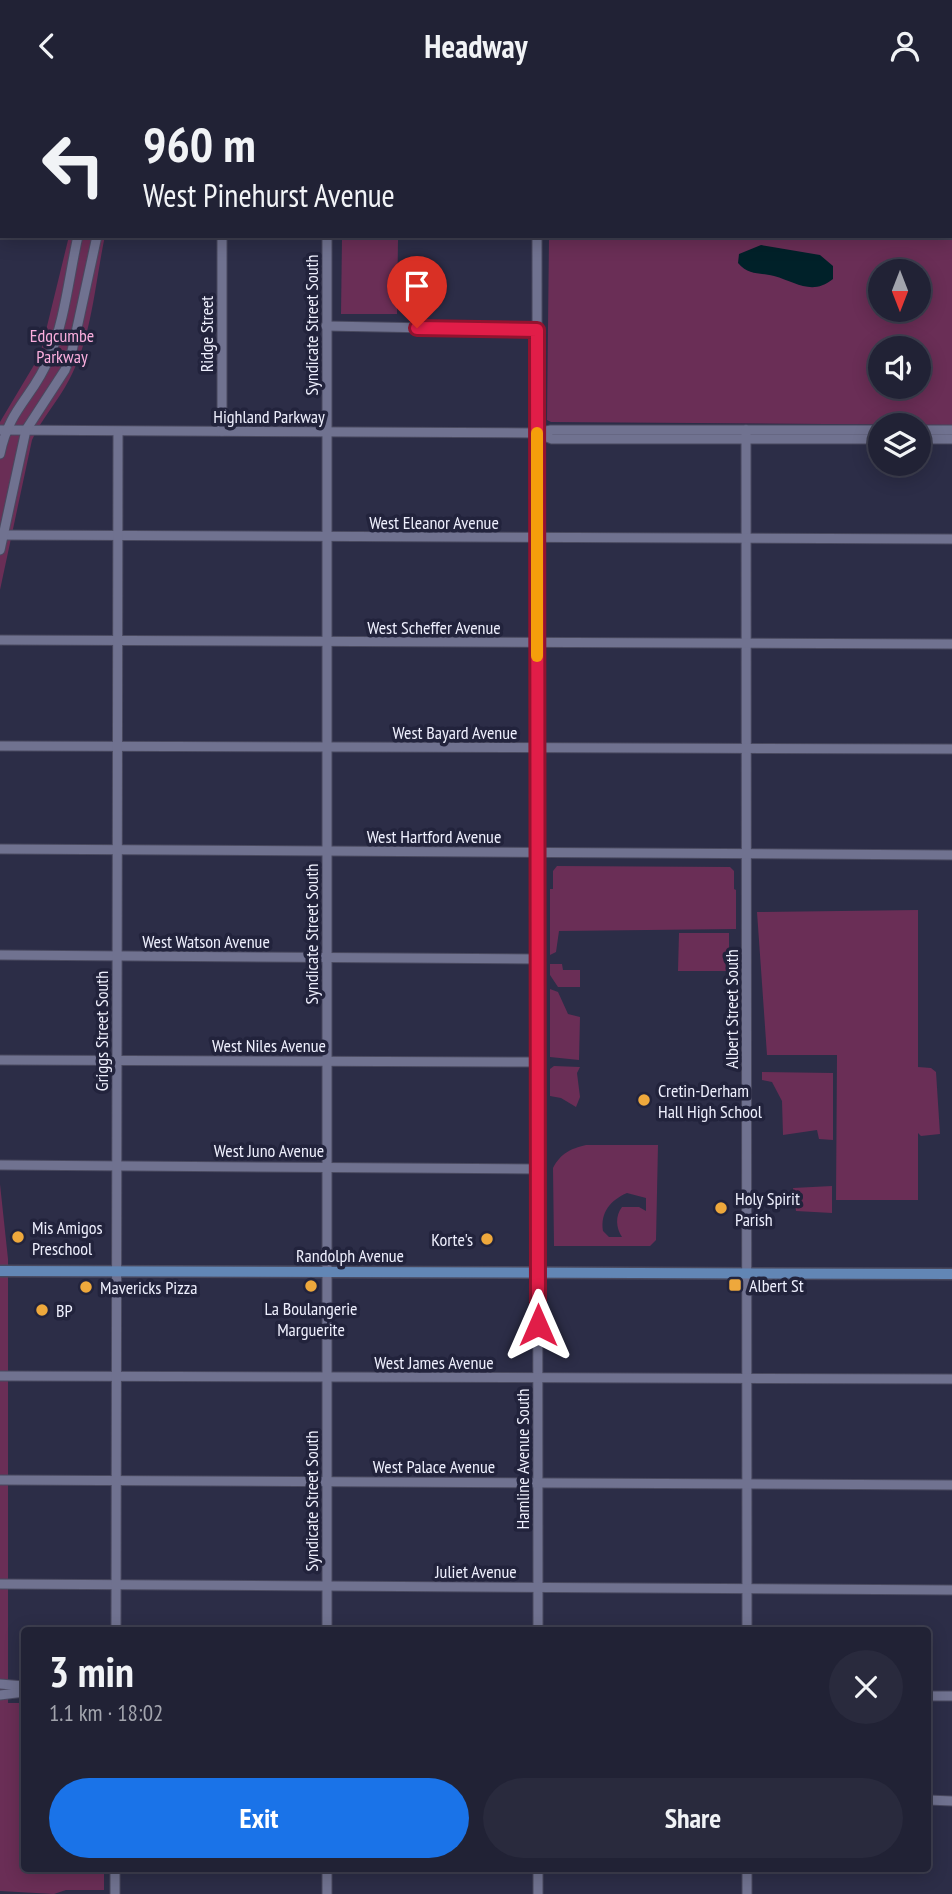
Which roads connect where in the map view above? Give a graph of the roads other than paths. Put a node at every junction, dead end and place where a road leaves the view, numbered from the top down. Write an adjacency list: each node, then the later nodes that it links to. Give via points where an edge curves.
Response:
1 (78, 238): 8 (street, via 49,361)
2 (97, 238): 11 (street, via 69,361)
3 (222, 238): 12 (street, Ridge Street)
4 (327, 238): 6 (street, Syndicate Street South)
5 (537, 238): 7 (street, Hamline Avenue South)
6 (326, 326): 7 (street); 15 (street, Syndicate Street South)
7 (537, 330): 16 (street, Hamline Avenue South)
8 (3, 430): 11 (street, Highland Parkway); 21 (street)
9 (868, 430): 17 (street, Highland Parkway)
10 (931, 430): 13 (street)
11 (26, 431): 14 (street, Highland Parkway); 22 (street)
12 (222, 431): 14 (street, Highland Parkway); 15 (street, Highland Parkway)
13 (952, 431)
14 (118, 432): 23 (street, Griggs Street South)
15 (327, 432): 16 (street, Highland Parkway); 24 (street, Syndicate Street South)
16 (537, 433): 17 (street, Highland Parkway, via 552,439); 25 (street, Hamline Avenue South)
17 (746, 435): 18 (street, Highland Parkway); 26 (street, Albert Street South)
18 (868, 439)
19 (931, 439): 20 (street)
20 (952, 439)
21 (0, 454)
22 (2, 534): 23 (street, West Eleanor Avenue); 28 (street)
23 (118, 536): 24 (street, West Eleanor Avenue); 30 (street, Griggs Street South)
24 (327, 537): 25 (street, West Eleanor Avenue); 31 (street, Syndicate Street South)
25 (538, 538): 26 (street, West Eleanor Avenue); 32 (street, Hamline Avenue South)
26 (746, 538): 27 (street, West Eleanor Avenue); 33 (street, Albert Street South)
27 (952, 539)
28 (0, 550)
29 (0, 640): 30 (street, West Scheffer Avenue)
30 (117, 641): 31 (street, West Scheffer Avenue); 36 (street, Griggs Street South)
31 (327, 642): 32 (street, West Scheffer Avenue); 37 (street, Syndicate Street South)
32 (537, 643): 33 (street, West Scheffer Avenue); 38 (street, Hamline Avenue South)
33 (746, 643): 34 (street, West Scheffer Avenue); 39 (street, Albert Street South)
34 (952, 644)
35 (0, 746): 36 (street, West Bayard Avenue)
36 (117, 746): 37 (street, West Bayard Avenue); 42 (street, Griggs Street South)
37 (327, 747): 38 (street, West Bayard Avenue); 43 (street, Syndicate Street South)
38 (537, 748): 39 (street, West Bayard Avenue); 44 (street, Hamline Avenue South)
39 (746, 749): 40 (street, West Bayard Avenue); 45 (street, Albert Street South)
40 (952, 749)
41 (0, 849): 42 (street, West Hartford Avenue)
42 (117, 850): 43 (street, West Hartford Avenue); 48 (street, Griggs Street South)
43 (327, 851): 44 (street, West Hartford Avenue); 49 (street, Syndicate Street South)
44 (538, 852): 45 (street, West Hartford Avenue); 50 (street, Hamline Avenue South)
45 (746, 854): 46 (street, West Hartford Avenue); 63 (street, Albert Street South)
46 (952, 855)
47 (0, 955): 48 (street, West Watson Avenue)
48 (117, 956): 49 (street, West Watson Avenue); 52 (street, Griggs Street South)
49 (327, 957): 50 (street, West Watson Avenue); 53 (street, Syndicate Street South)
50 (538, 959): 54 (street, Hamline Avenue South)
51 (0, 1060): 52 (street, West Niles Avenue)
52 (116, 1061): 53 (street, West Niles Avenue); 56 (street, Griggs Street South)
53 (327, 1061): 54 (street, West Niles Avenue); 57 (street, Syndicate Street South)
54 (538, 1062): 58 (street, Hamline Avenue South)
55 (0, 1165): 56 (street, West Juno Avenue)
56 (116, 1165): 57 (street, West Juno Avenue); 60 (street, Griggs Street South)
57 (327, 1166): 58 (street, West Juno Avenue); 61 (street, Syndicate Street South)
58 (538, 1169): 62 (street, Hamline Avenue South)
59 (0, 1271): 60 (main road, Randolph Avenue)
60 (116, 1272): 61 (main road, Randolph Avenue); 66 (street, Griggs Street South)
61 (327, 1273): 62 (main road, Randolph Avenue); 67 (street, Syndicate Street South)
62 (538, 1273): 63 (main road, Randolph Avenue); 68 (street, Hamline Avenue South)
63 (747, 1274): 64 (main road, Randolph Avenue); 69 (street, Albert Street South)
64 (952, 1274)
65 (0, 1376): 66 (street, West James Avenue)
66 (116, 1376): 67 (street, West James Avenue); 72 (street, Griggs Street South)
67 (327, 1377): 68 (street, West James Avenue); 73 (street, Syndicate Street South)
68 (538, 1378): 69 (street, West James Avenue); 74 (street, Hamline Avenue South)
69 (747, 1379): 70 (street, West James Avenue); 75 (street, Albert Street South)
70 (952, 1379)
71 (0, 1480): 72 (street, West Palace Avenue)
72 (116, 1480): 73 (street, West Palace Avenue); 78 (street, Griggs Street South)
73 (327, 1481): 74 (street, West Palace Avenue); 79 (street, Syndicate Street South)
74 (538, 1482): 75 (street, West Palace Avenue); 80 (street, Hamline Avenue South)
75 (747, 1483): 76 (street, West Palace Avenue); 81 (street, Albert Street South)
76 (952, 1485)
77 (0, 1584): 78 (street, Juliet Avenue)
78 (116, 1585): 79 (street, Juliet Avenue); 83 (street, Griggs Street South)
79 (327, 1586): 80 (street, Juliet Avenue); 84 (street, Syndicate Street South)
80 (538, 1587): 81 (street, Juliet Avenue); 85 (street, Hamline Avenue South)
81 (747, 1589): 82 (street, Juliet Avenue); 86 (street, Albert Street South)
82 (952, 1590)
83 (116, 1627)
84 (327, 1627)
85 (538, 1627)
86 (747, 1627)
87 (0, 1684): 88 (street)
88 (21, 1686)
89 (21, 1692): 90 (street)
90 (0, 1695)
91 (931, 1696): 92 (street)
92 (952, 1696)
93 (931, 1800): 94 (street)
94 (952, 1801)
95 (115, 1872): 99 (street)
96 (327, 1872): 100 (street)
97 (538, 1872): 101 (street)
98 (747, 1872): 102 (street)
99 (115, 1894)
100 (327, 1894)
101 (538, 1894)
102 (747, 1894)

